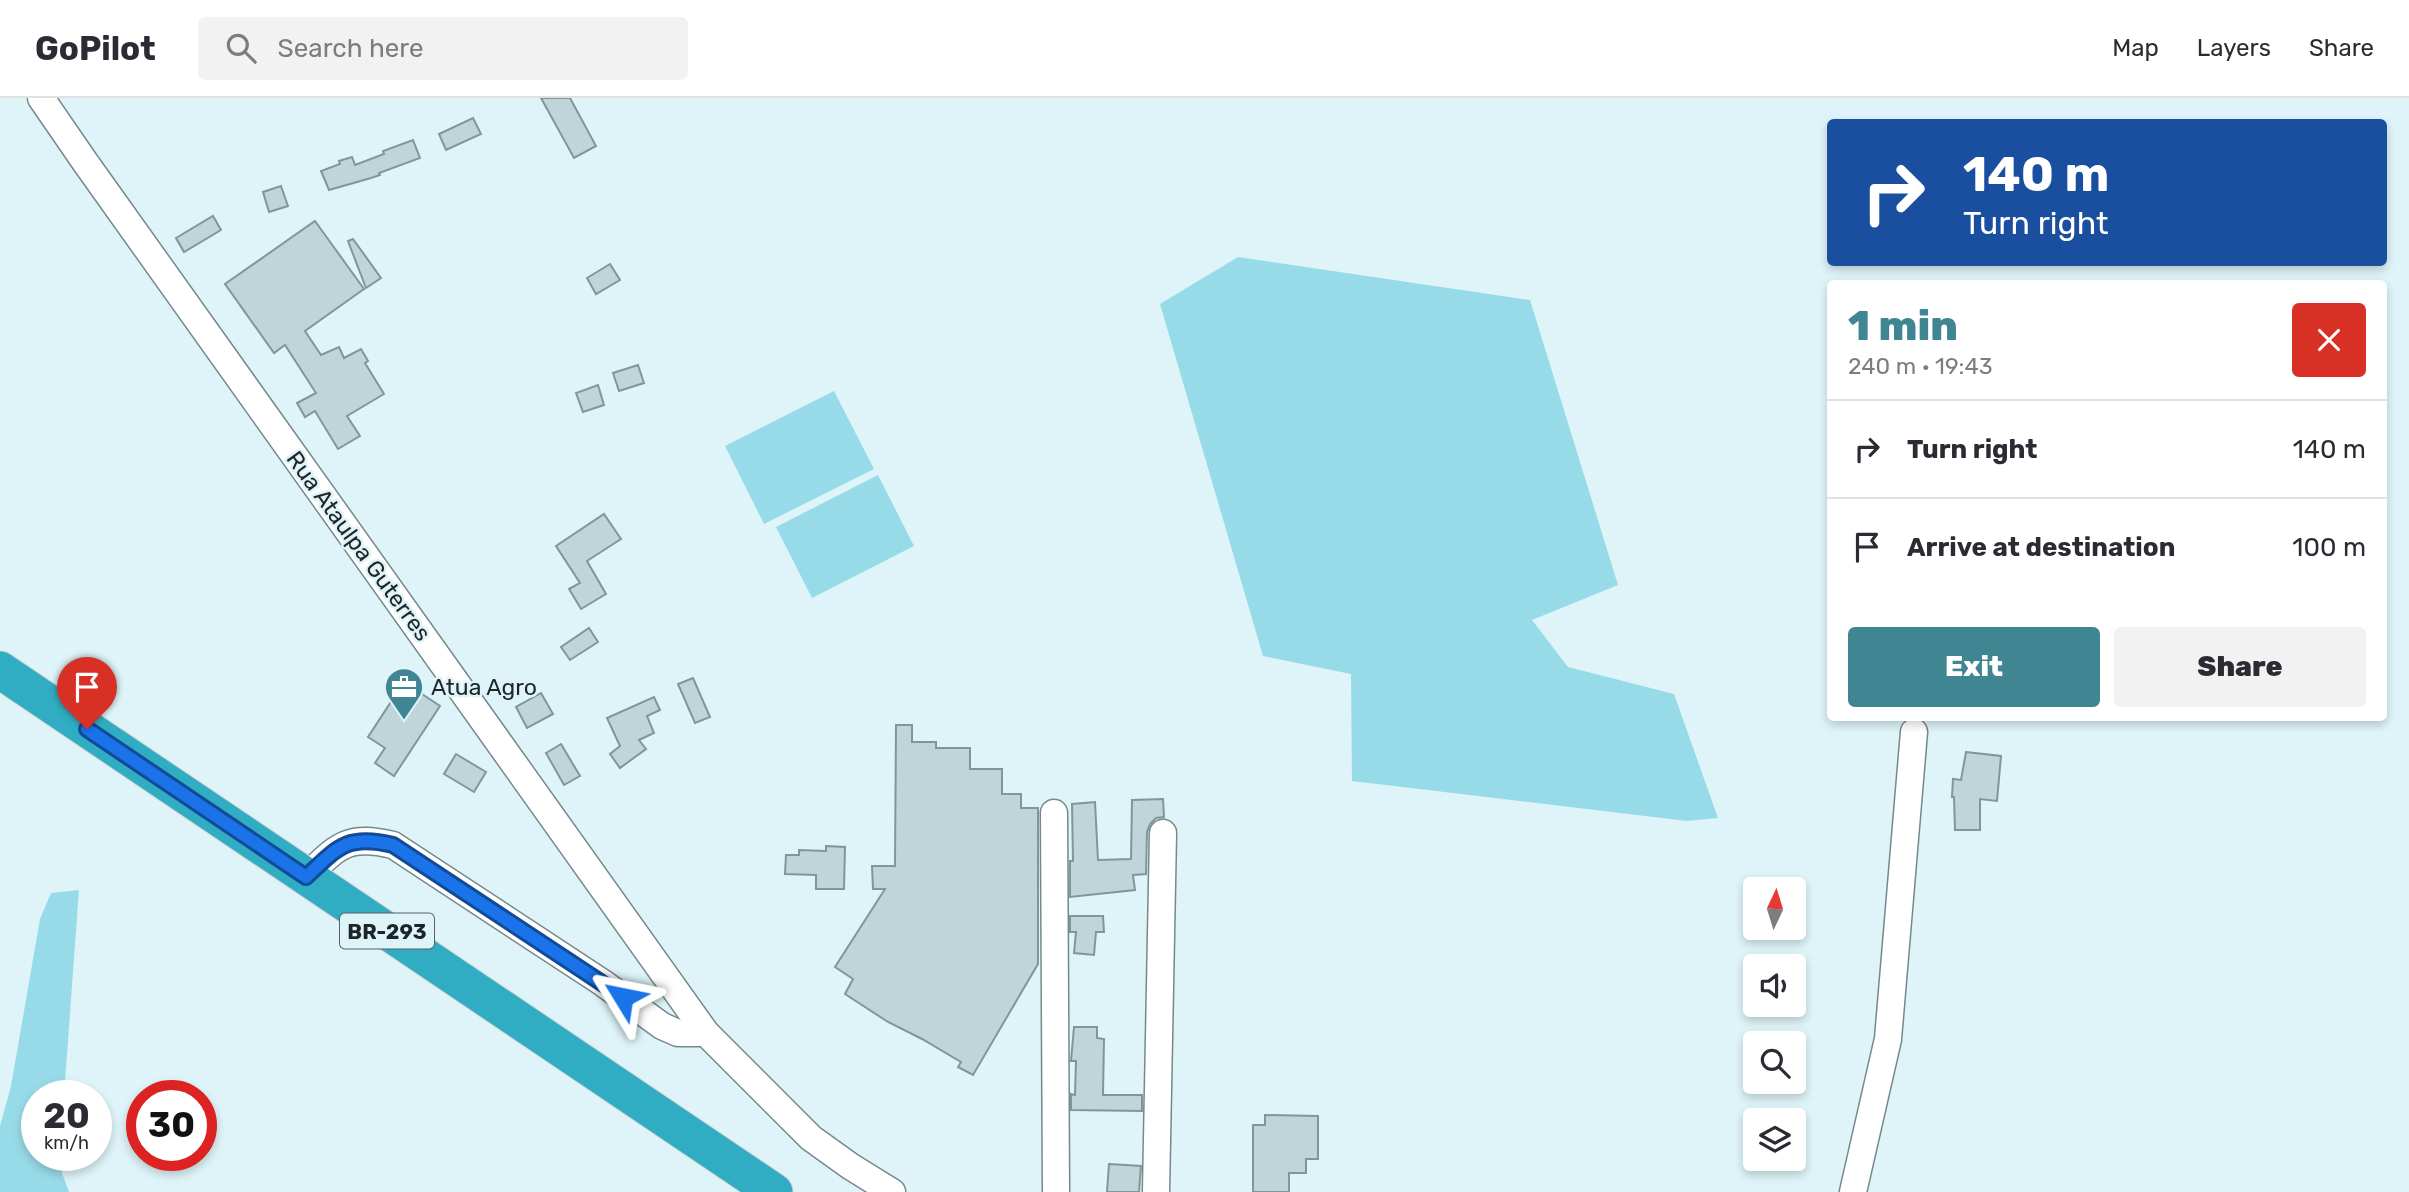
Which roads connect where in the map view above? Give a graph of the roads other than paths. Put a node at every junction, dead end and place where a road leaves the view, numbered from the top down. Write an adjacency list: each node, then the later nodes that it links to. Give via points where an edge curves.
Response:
1 (41, 98): 7 (street, Rua Ataulpa Guterres)
2 (0, 670): 6 (highway, BR-293)
3 (1914, 732): 12 (street, via 1888,1040)
4 (1055, 813): 10 (street)
5 (1163, 833): 11 (street)
6 (306, 877): 7 (street, via 337,847 368,839 393,845 662,1026); 8 (highway, BR-293)
7 (706, 1033): 9 (street, Rua Ataulpa Guterres, via 811,1138)
8 (774, 1192)
9 (892, 1192)
10 (1056, 1192)
11 (1156, 1192)
12 (1853, 1192)

